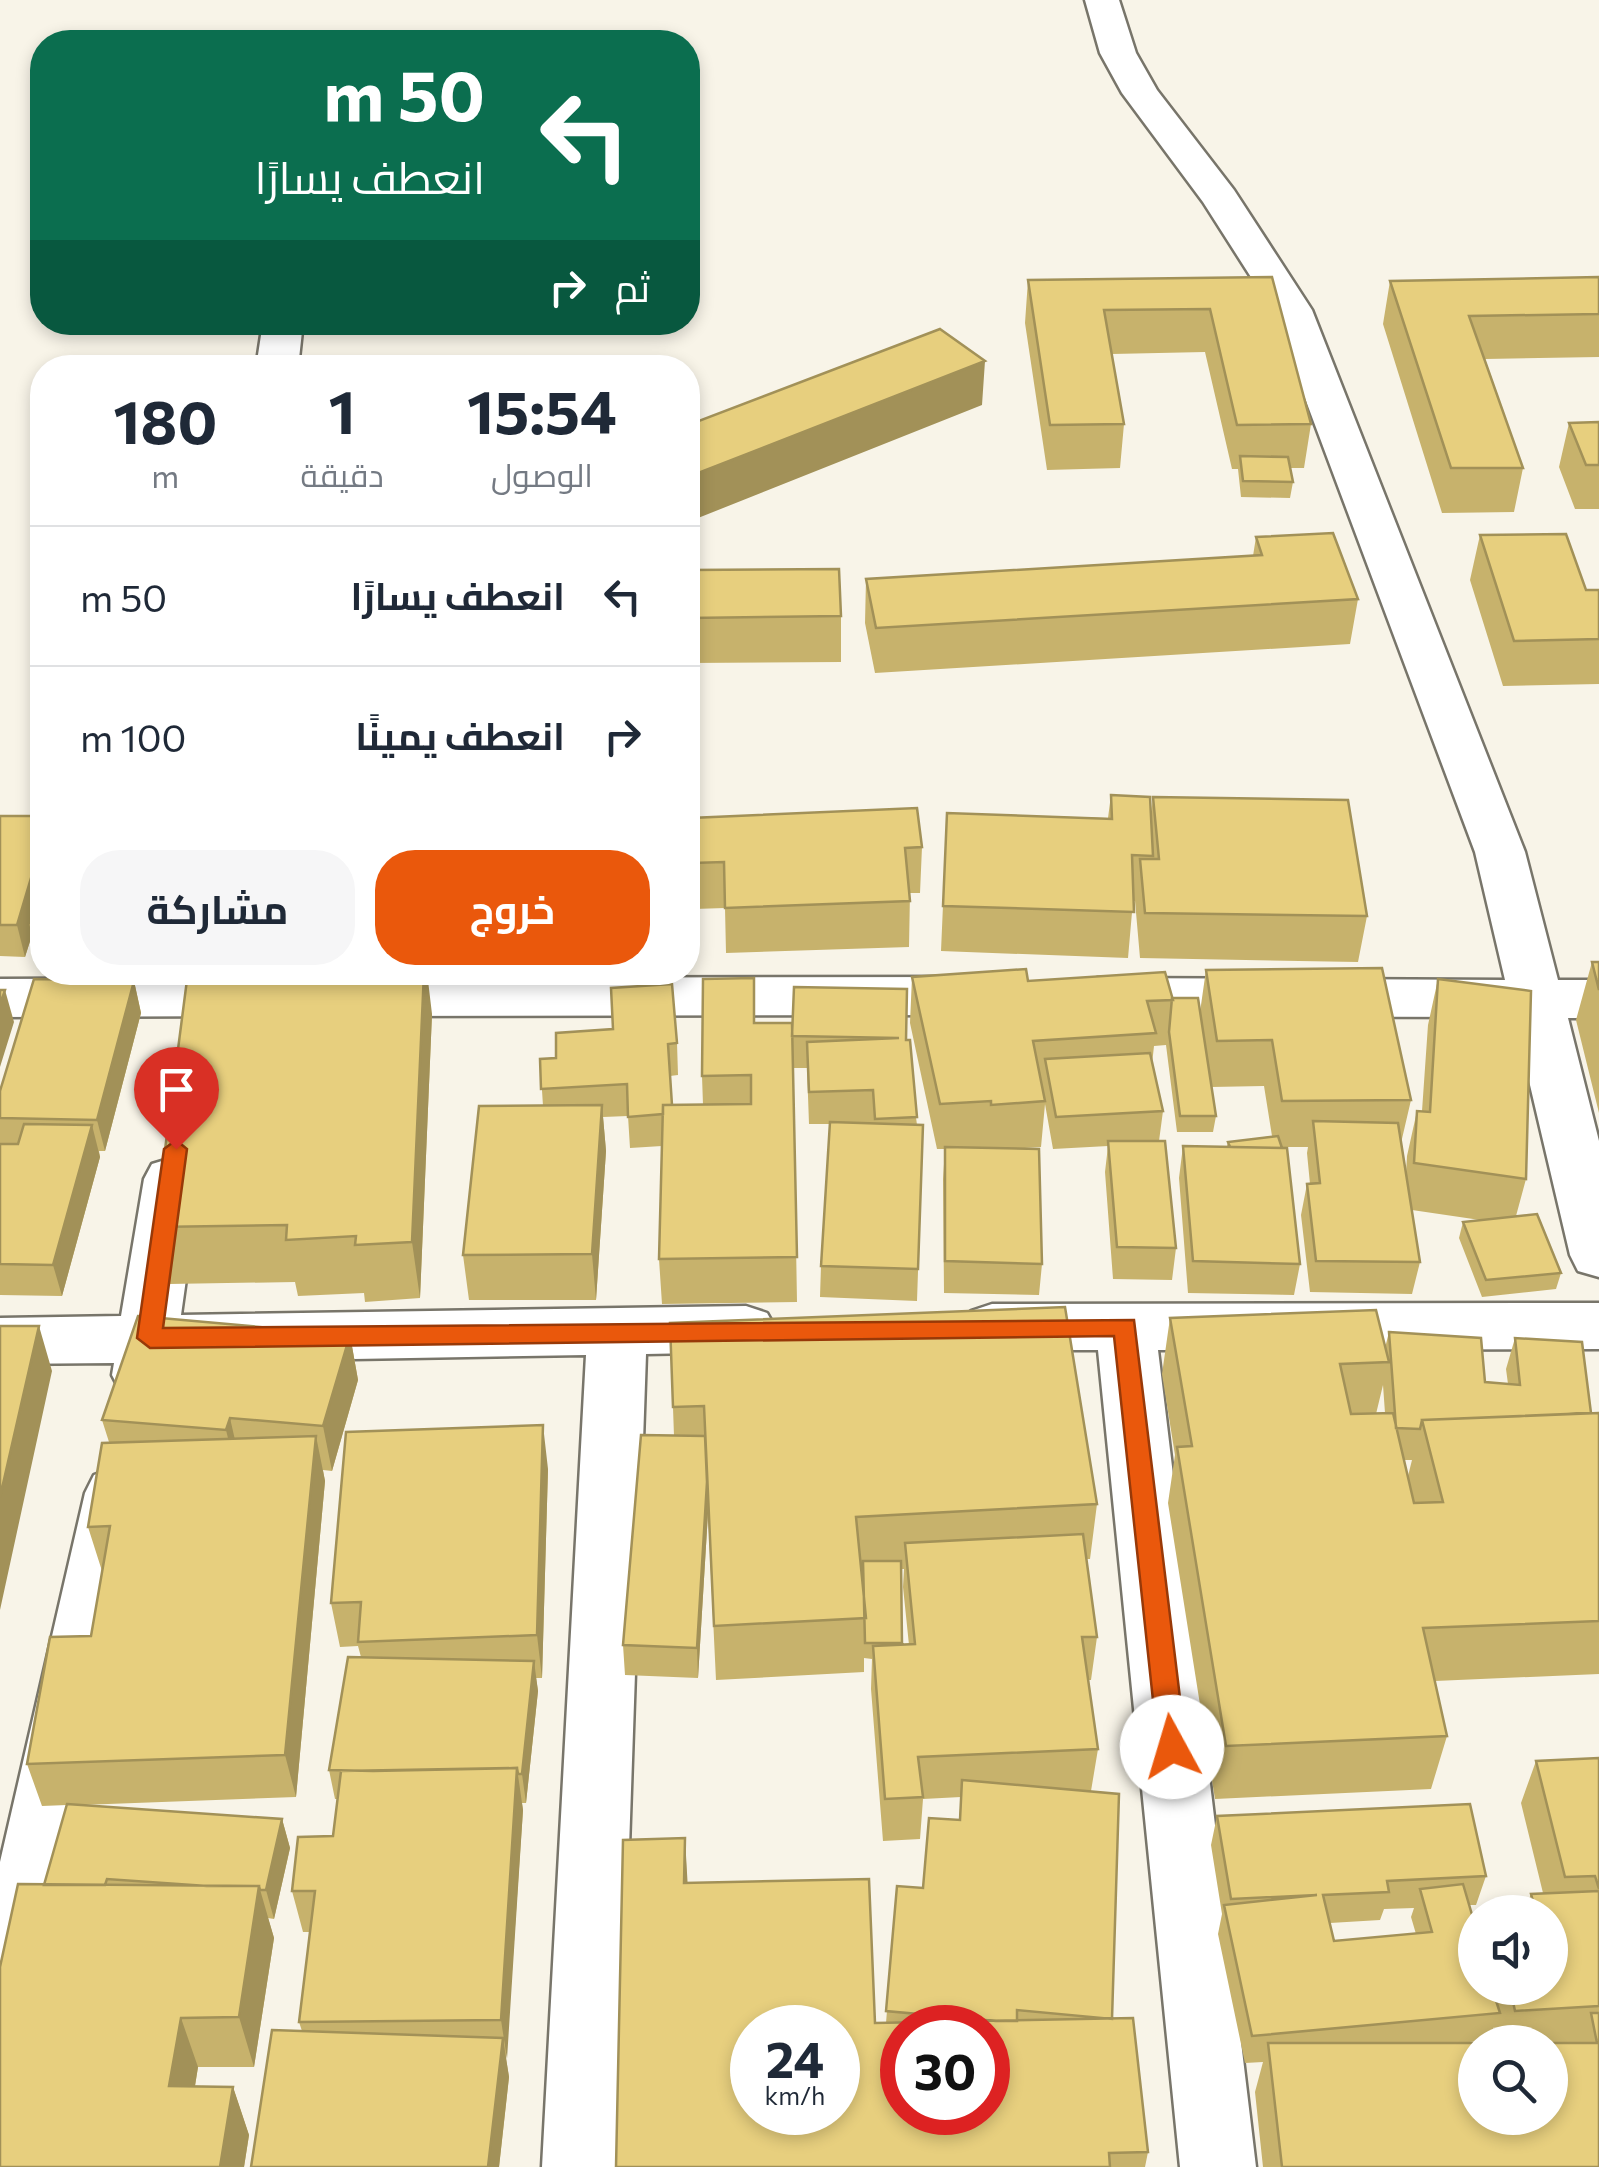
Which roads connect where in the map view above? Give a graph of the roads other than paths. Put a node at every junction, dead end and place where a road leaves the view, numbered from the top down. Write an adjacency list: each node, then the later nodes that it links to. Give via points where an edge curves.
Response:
1 (1102, 0): 4 (street, via 1118,54 1140,93 1220,198 1292,310 1500,852)
2 (0, 998): 5 (street)
3 (1599, 998): 4 (street)
4 (1537, 999): 5 (street, via 1049,996); 7 (street)
5 (195, 1008)
6 (178, 1130): 13 (street)
7 (1599, 1255)
8 (1599, 1326): 9 (street)
9 (1125, 1327): 11 (street); 18 (street)
10 (793, 1328): 12 (street)
11 (930, 1328)
12 (617, 1330): 13 (street); 17 (street)
13 (150, 1338): 14 (street); 15 (street)
14 (0, 1341)
15 (23, 1811): 16 (street)
16 (0, 2020)
17 (580, 2167)
18 (1218, 2167)

